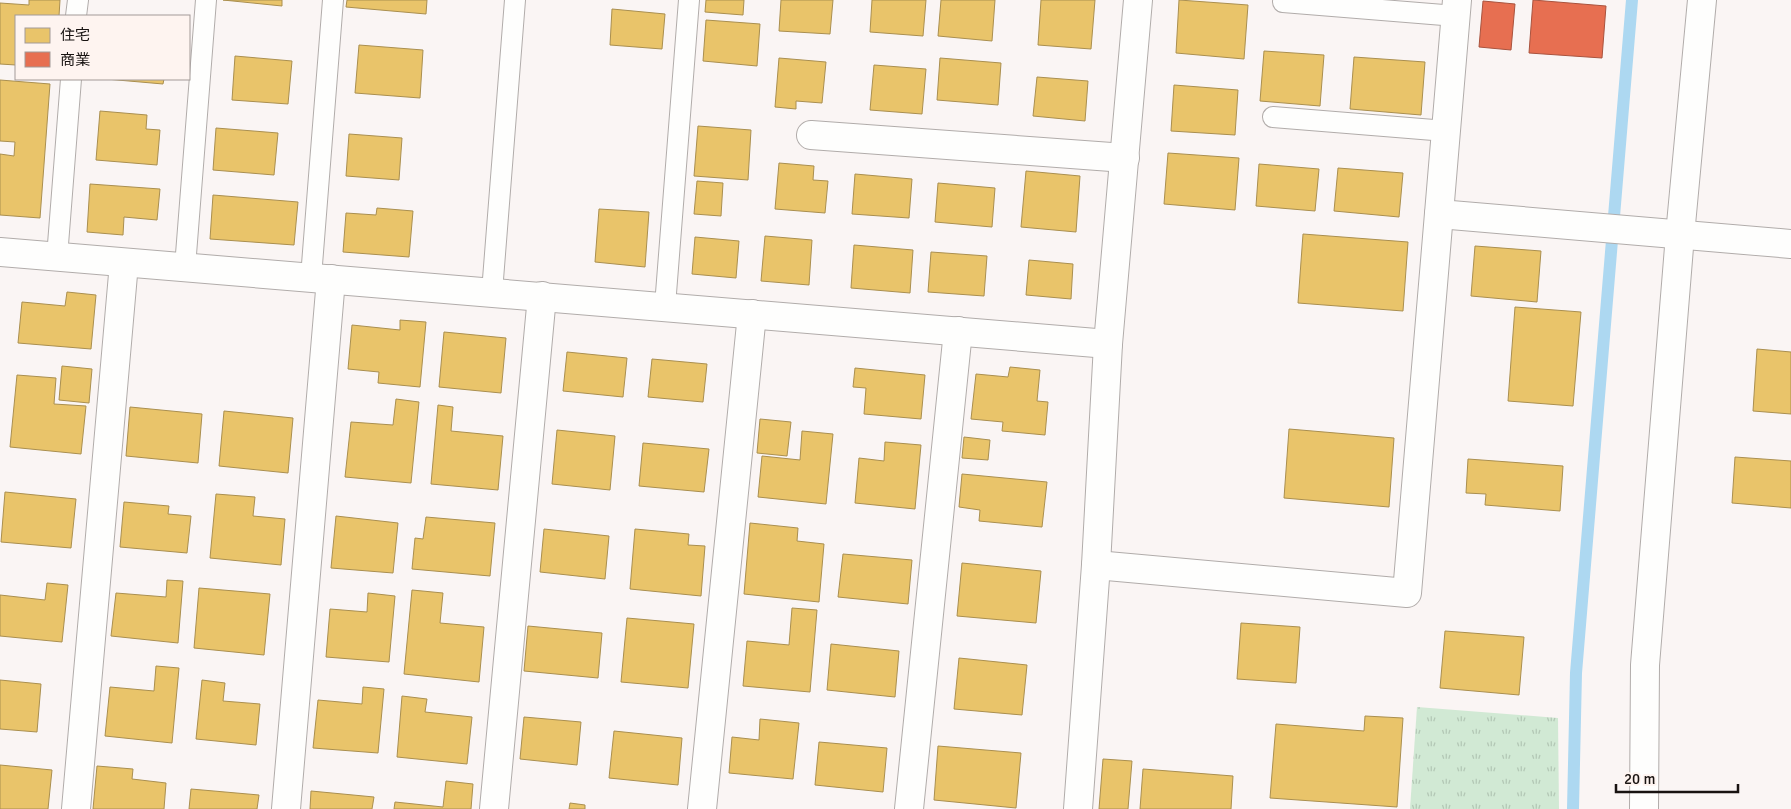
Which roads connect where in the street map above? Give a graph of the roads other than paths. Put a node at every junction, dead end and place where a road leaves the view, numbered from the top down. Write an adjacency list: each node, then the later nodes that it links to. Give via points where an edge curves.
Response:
1 (78, 0): 10 (lane)
2 (206, 0): 22 (lane)
3 (333, 0): 23 (lane)
4 (515, 0): 24 (lane)
5 (689, 0): 26 (lane)
6 (1138, 0): 15 (street)
7 (1702, 0): 17 (street)
8 (1282, 2): 9 (lane)
9 (1457, 8): 13 (street)
10 (76, 15)
11 (71, 80): 20 (lane)
12 (1273, 117): 13 (lane)
13 (1446, 131): 16 (street)
14 (811, 135): 15 (street)
15 (1124, 158): 29 (street)
16 (1439, 214): 17 (street); 30 (street, via 1407,593)
17 (1680, 235): 18 (street); 37 (street, via 1645,665)
18 (1791, 244)
19 (0, 252): 20 (street)
20 (57, 257): 21 (street)
21 (124, 263): 22 (street); 31 (street)
22 (185, 267): 23 (street)
23 (321, 278): 24 (street); 32 (street)
24 (492, 292): 25 (street)
25 (542, 296): 26 (street); 33 (street)
26 (665, 306): 27 (street)
27 (752, 314): 28 (street); 34 (street)
28 (958, 331): 29 (street); 35 (street)
29 (1108, 344): 30 (street)
30 (1096, 566): 36 (street)
31 (76, 809)
32 (286, 809)
33 (494, 809)
34 (702, 809)
35 (909, 809)
36 (1078, 809)
37 (1644, 809)

